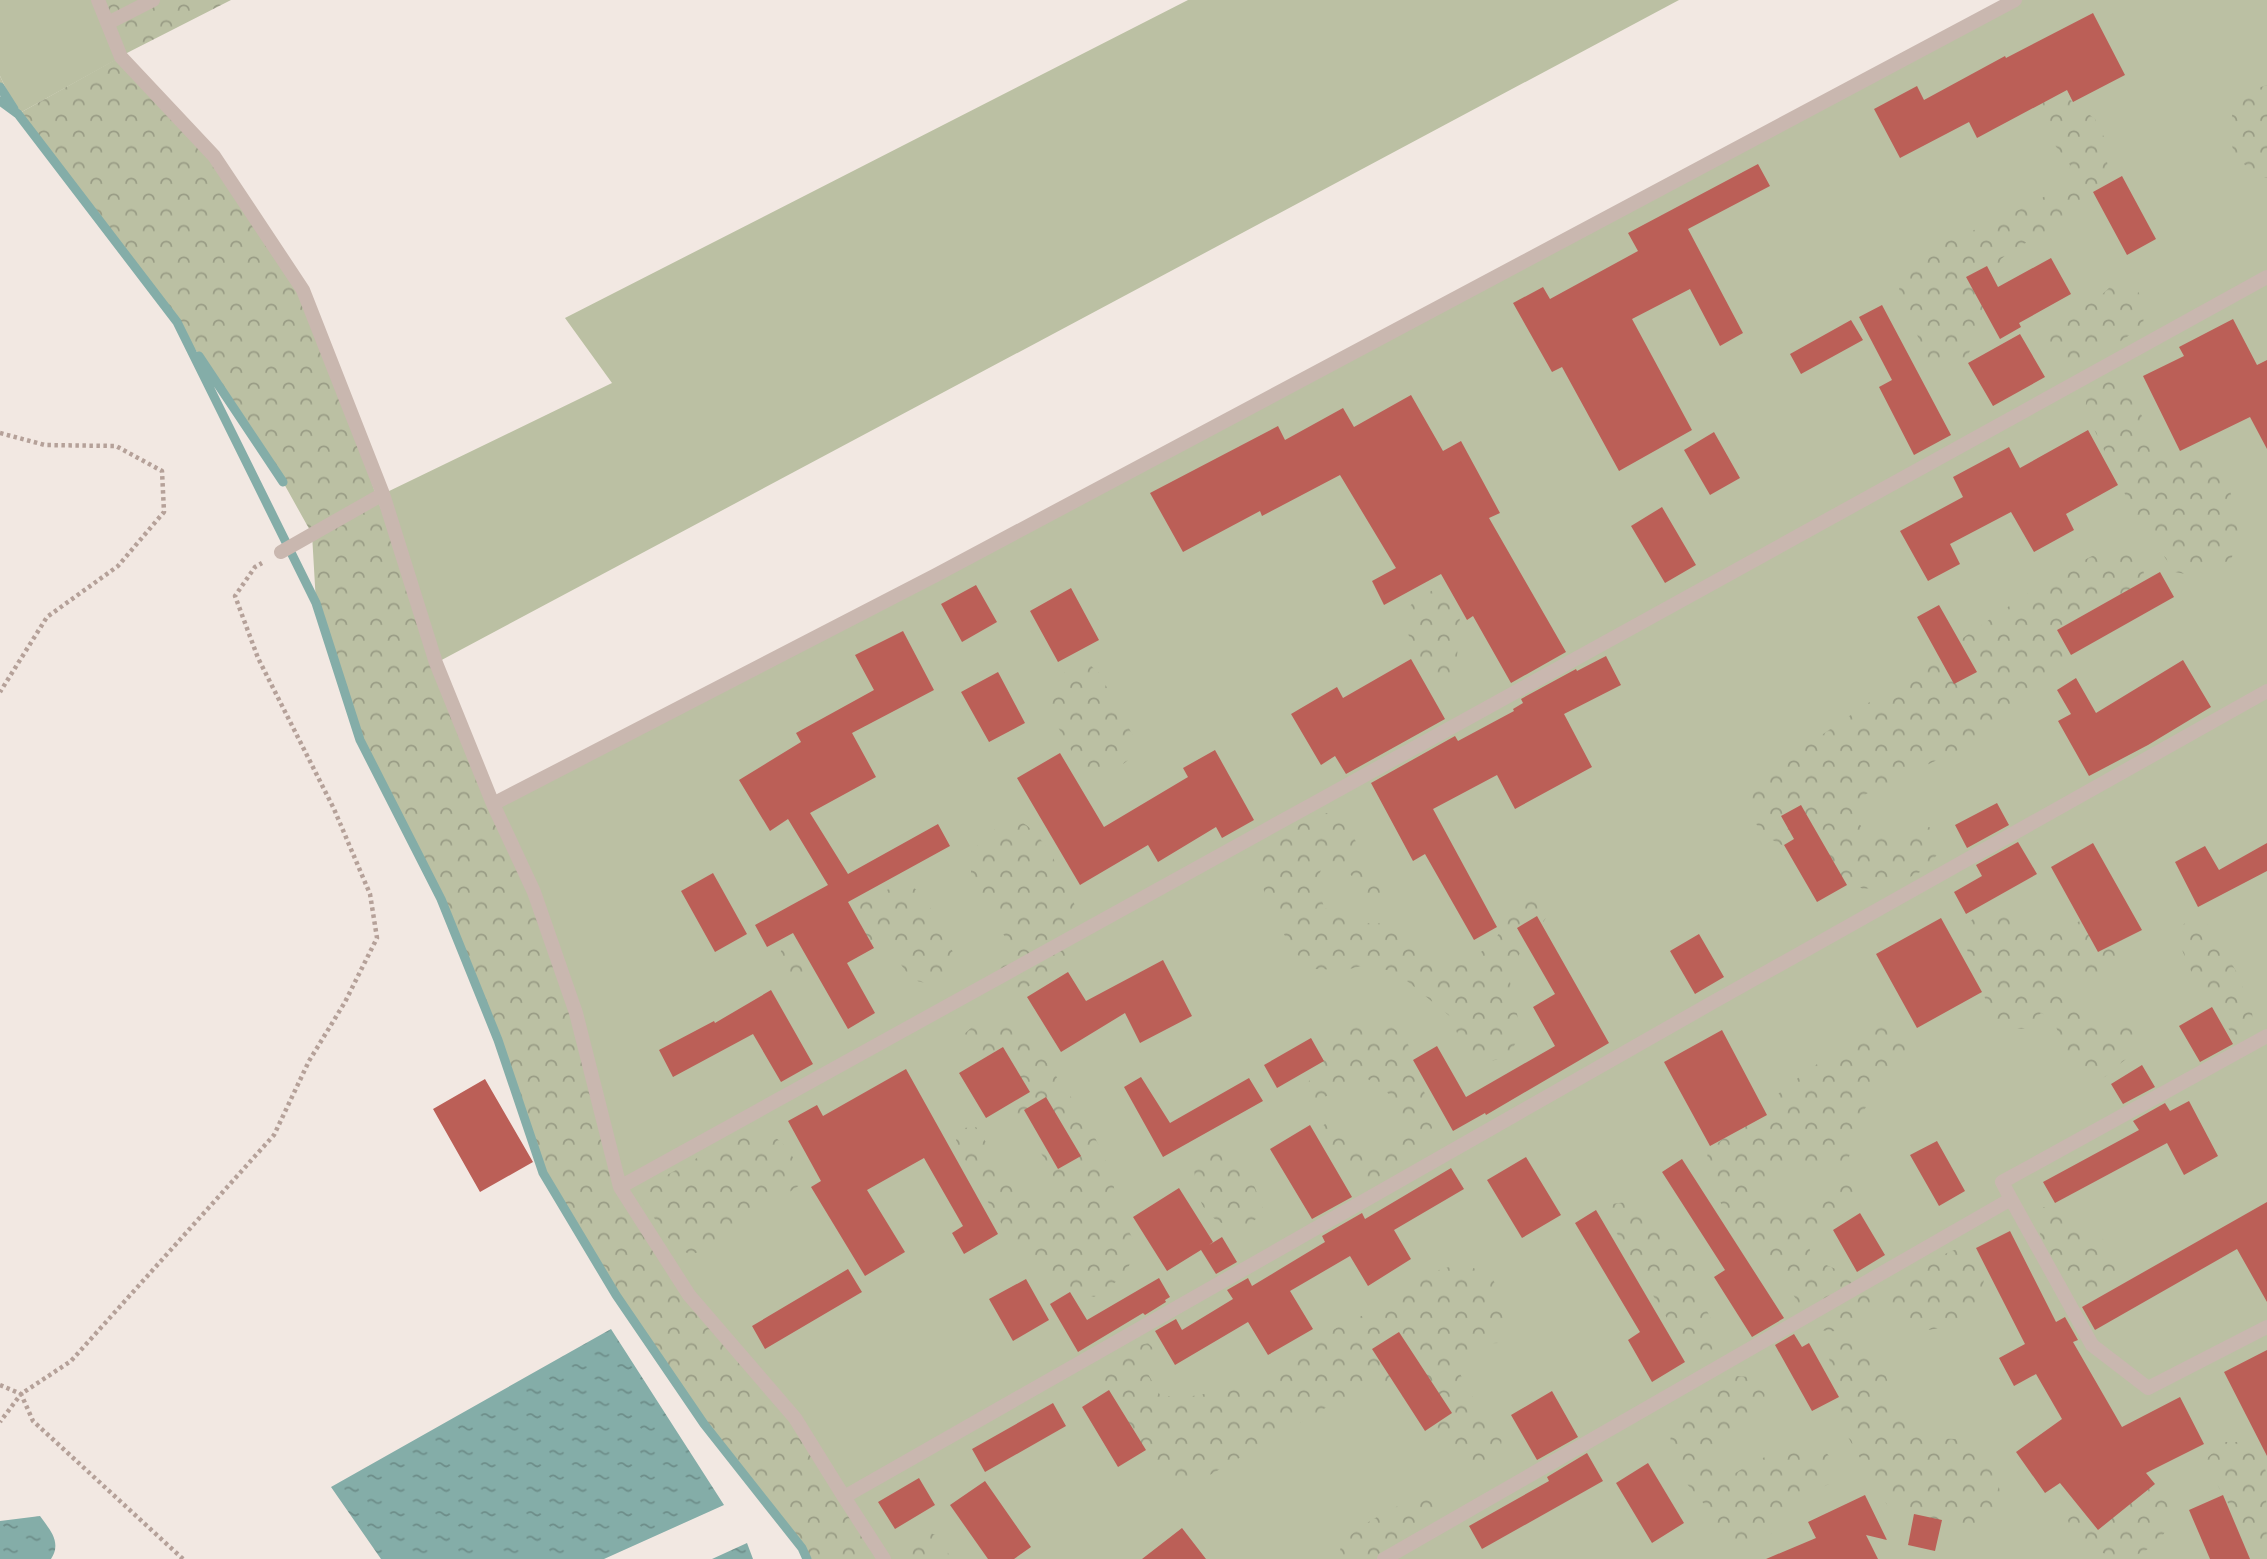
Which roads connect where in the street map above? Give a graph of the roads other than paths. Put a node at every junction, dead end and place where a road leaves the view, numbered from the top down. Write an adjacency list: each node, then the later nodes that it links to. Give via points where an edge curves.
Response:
1 (98, 0): 4 (lane)
2 (153, 0): 4 (lane)
3 (2015, 0): 9 (lane, via 924,582)
4 (108, 23): 6 (lane, via 121,57 214,156 303,290)
5 (2267, 277): 11 (lane)
6 (383, 494): 7 (lane); 9 (lane, via 436,663)
7 (281, 552)
8 (2267, 691): 14 (lane)
9 (494, 804): 11 (lane, via 534,892 576,1013)
10 (2267, 1036): 12 (lane, via 2001,1182)
11 (620, 1187): 14 (lane, via 689,1295 794,1418)
12 (2011, 1199): 13 (lane, via 2092,1345 2148,1388); 16 (lane)
13 (2267, 1327)
14 (844, 1497): 15 (lane)
15 (884, 1559)
16 (1384, 1559)

